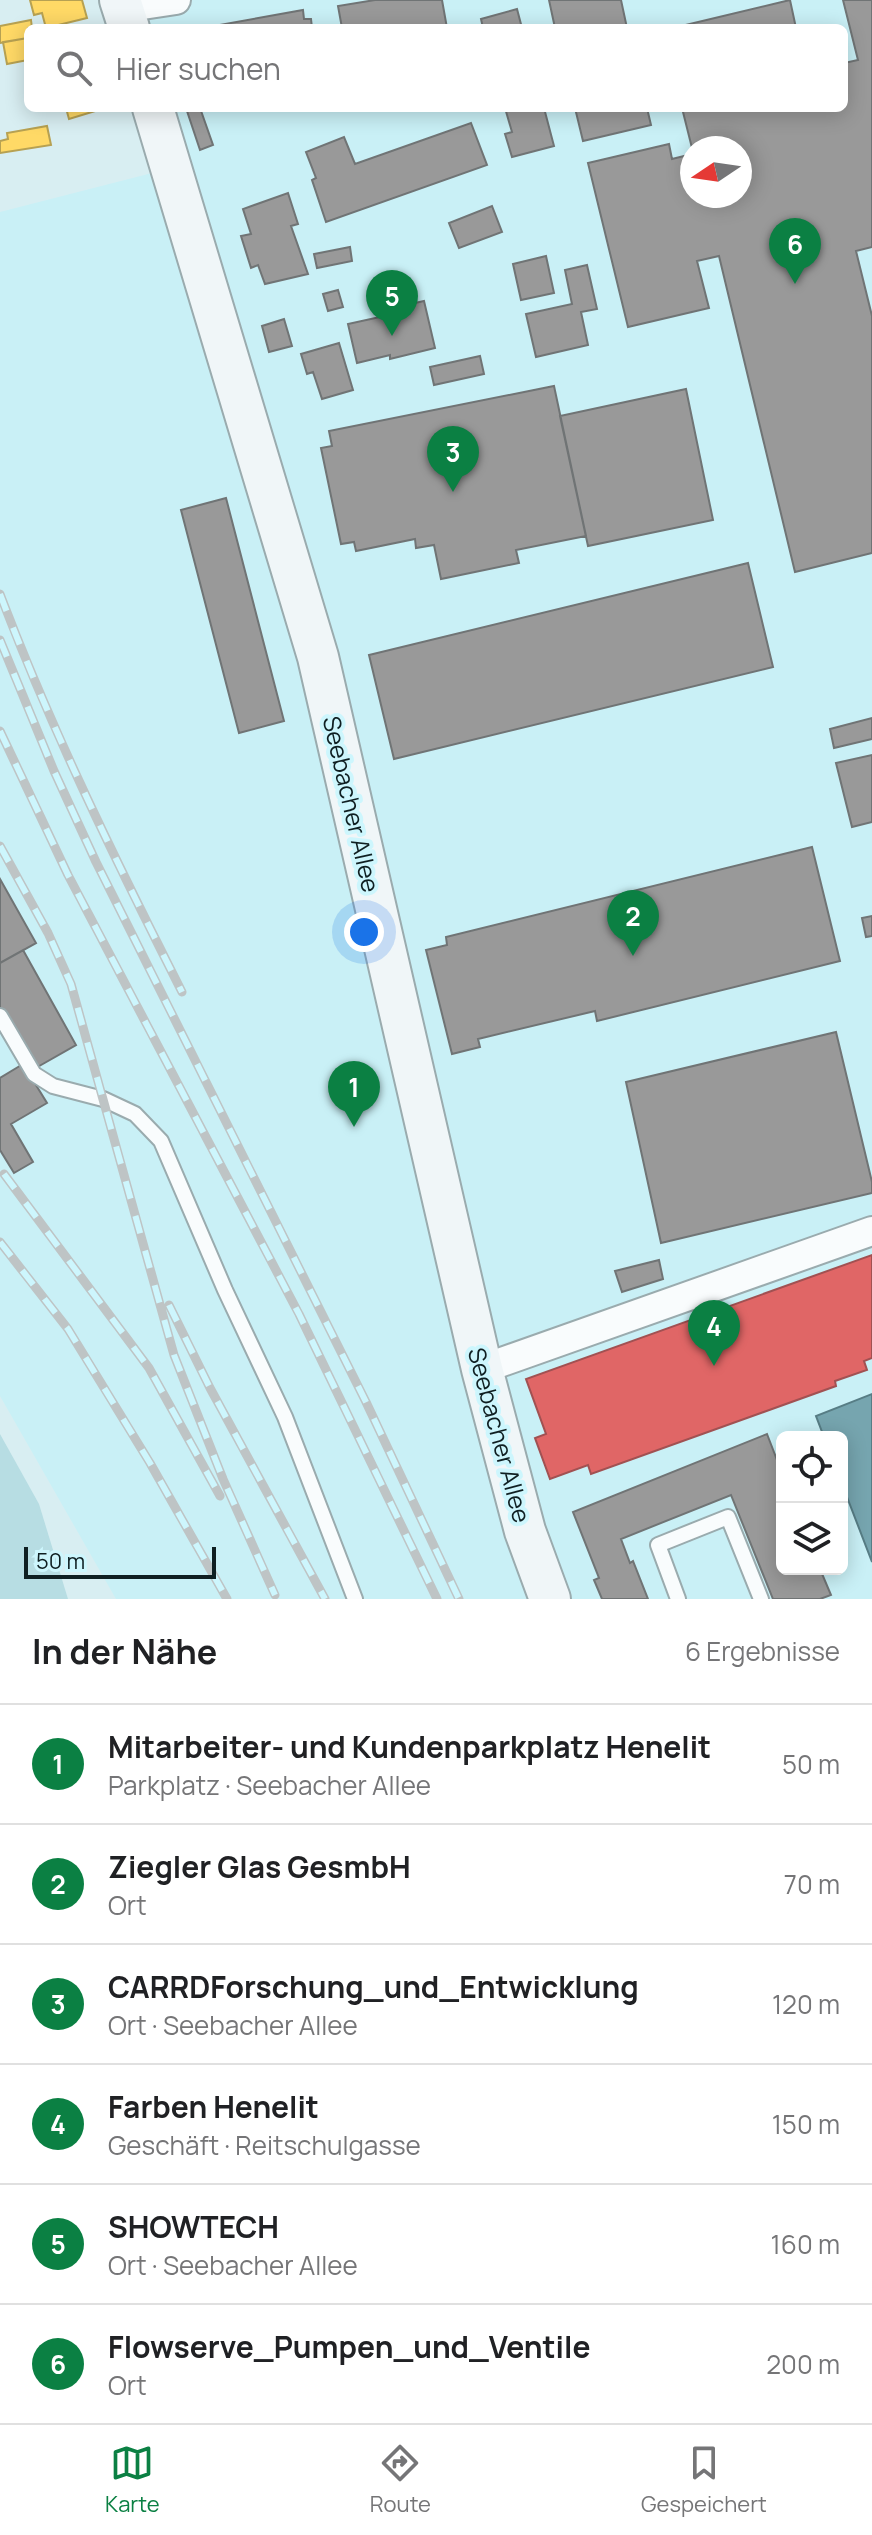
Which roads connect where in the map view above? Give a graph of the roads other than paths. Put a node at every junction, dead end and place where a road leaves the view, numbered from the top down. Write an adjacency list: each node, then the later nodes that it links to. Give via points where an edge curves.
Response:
1 (176, 0): 2 (street)
2 (124, 12)
3 (154, 112): 6 (street, Seebacher Allee, via 318,657)
4 (0, 1016): 7 (lane, via 34,1074 53,1086 135,1114 161,1141 285,1417)
5 (872, 1231): 6 (street)
6 (482, 1369): 8 (street, Seebacher Allee, via 525,1531)
7 (355, 1599)
8 (550, 1599)
9 (678, 1599): 10 (lane, via 658,1545 728,1517)
10 (761, 1599)

